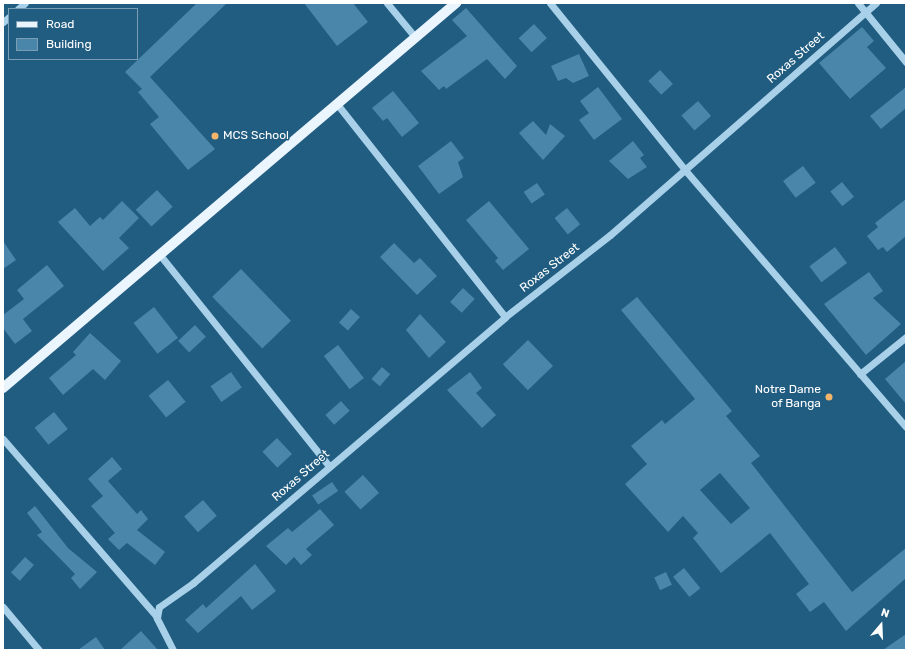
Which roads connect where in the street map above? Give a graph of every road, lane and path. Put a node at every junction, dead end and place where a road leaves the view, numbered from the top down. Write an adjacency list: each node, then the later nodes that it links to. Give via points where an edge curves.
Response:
1 (387, 3): 7 (street)
2 (456, 3): 7 (main road)
3 (550, 3): 10 (street)
4 (858, 3): 6 (street)
5 (876, 3): 6 (street, Roxas Street)
6 (866, 12): 8 (street); 10 (street, Roxas Street)
7 (416, 37): 9 (main road)
8 (906, 62)
9 (337, 104): 11 (main road); 12 (street)
10 (685, 170): 12 (street, Roxas Street, via 610,235); 14 (street)
11 (160, 255): 15 (main road); 18 (street)
12 (505, 317): 18 (street, Roxas Street)
13 (906, 337): 14 (street)
14 (860, 374): 16 (street)
15 (3, 388)
16 (906, 427)
17 (3, 439): 20 (street)
18 (329, 466): 20 (street, Roxas Street, via 234,548 159,607)
19 (3, 607): 21 (street)
20 (157, 618): 22 (street)
21 (39, 650)
22 (173, 650)

